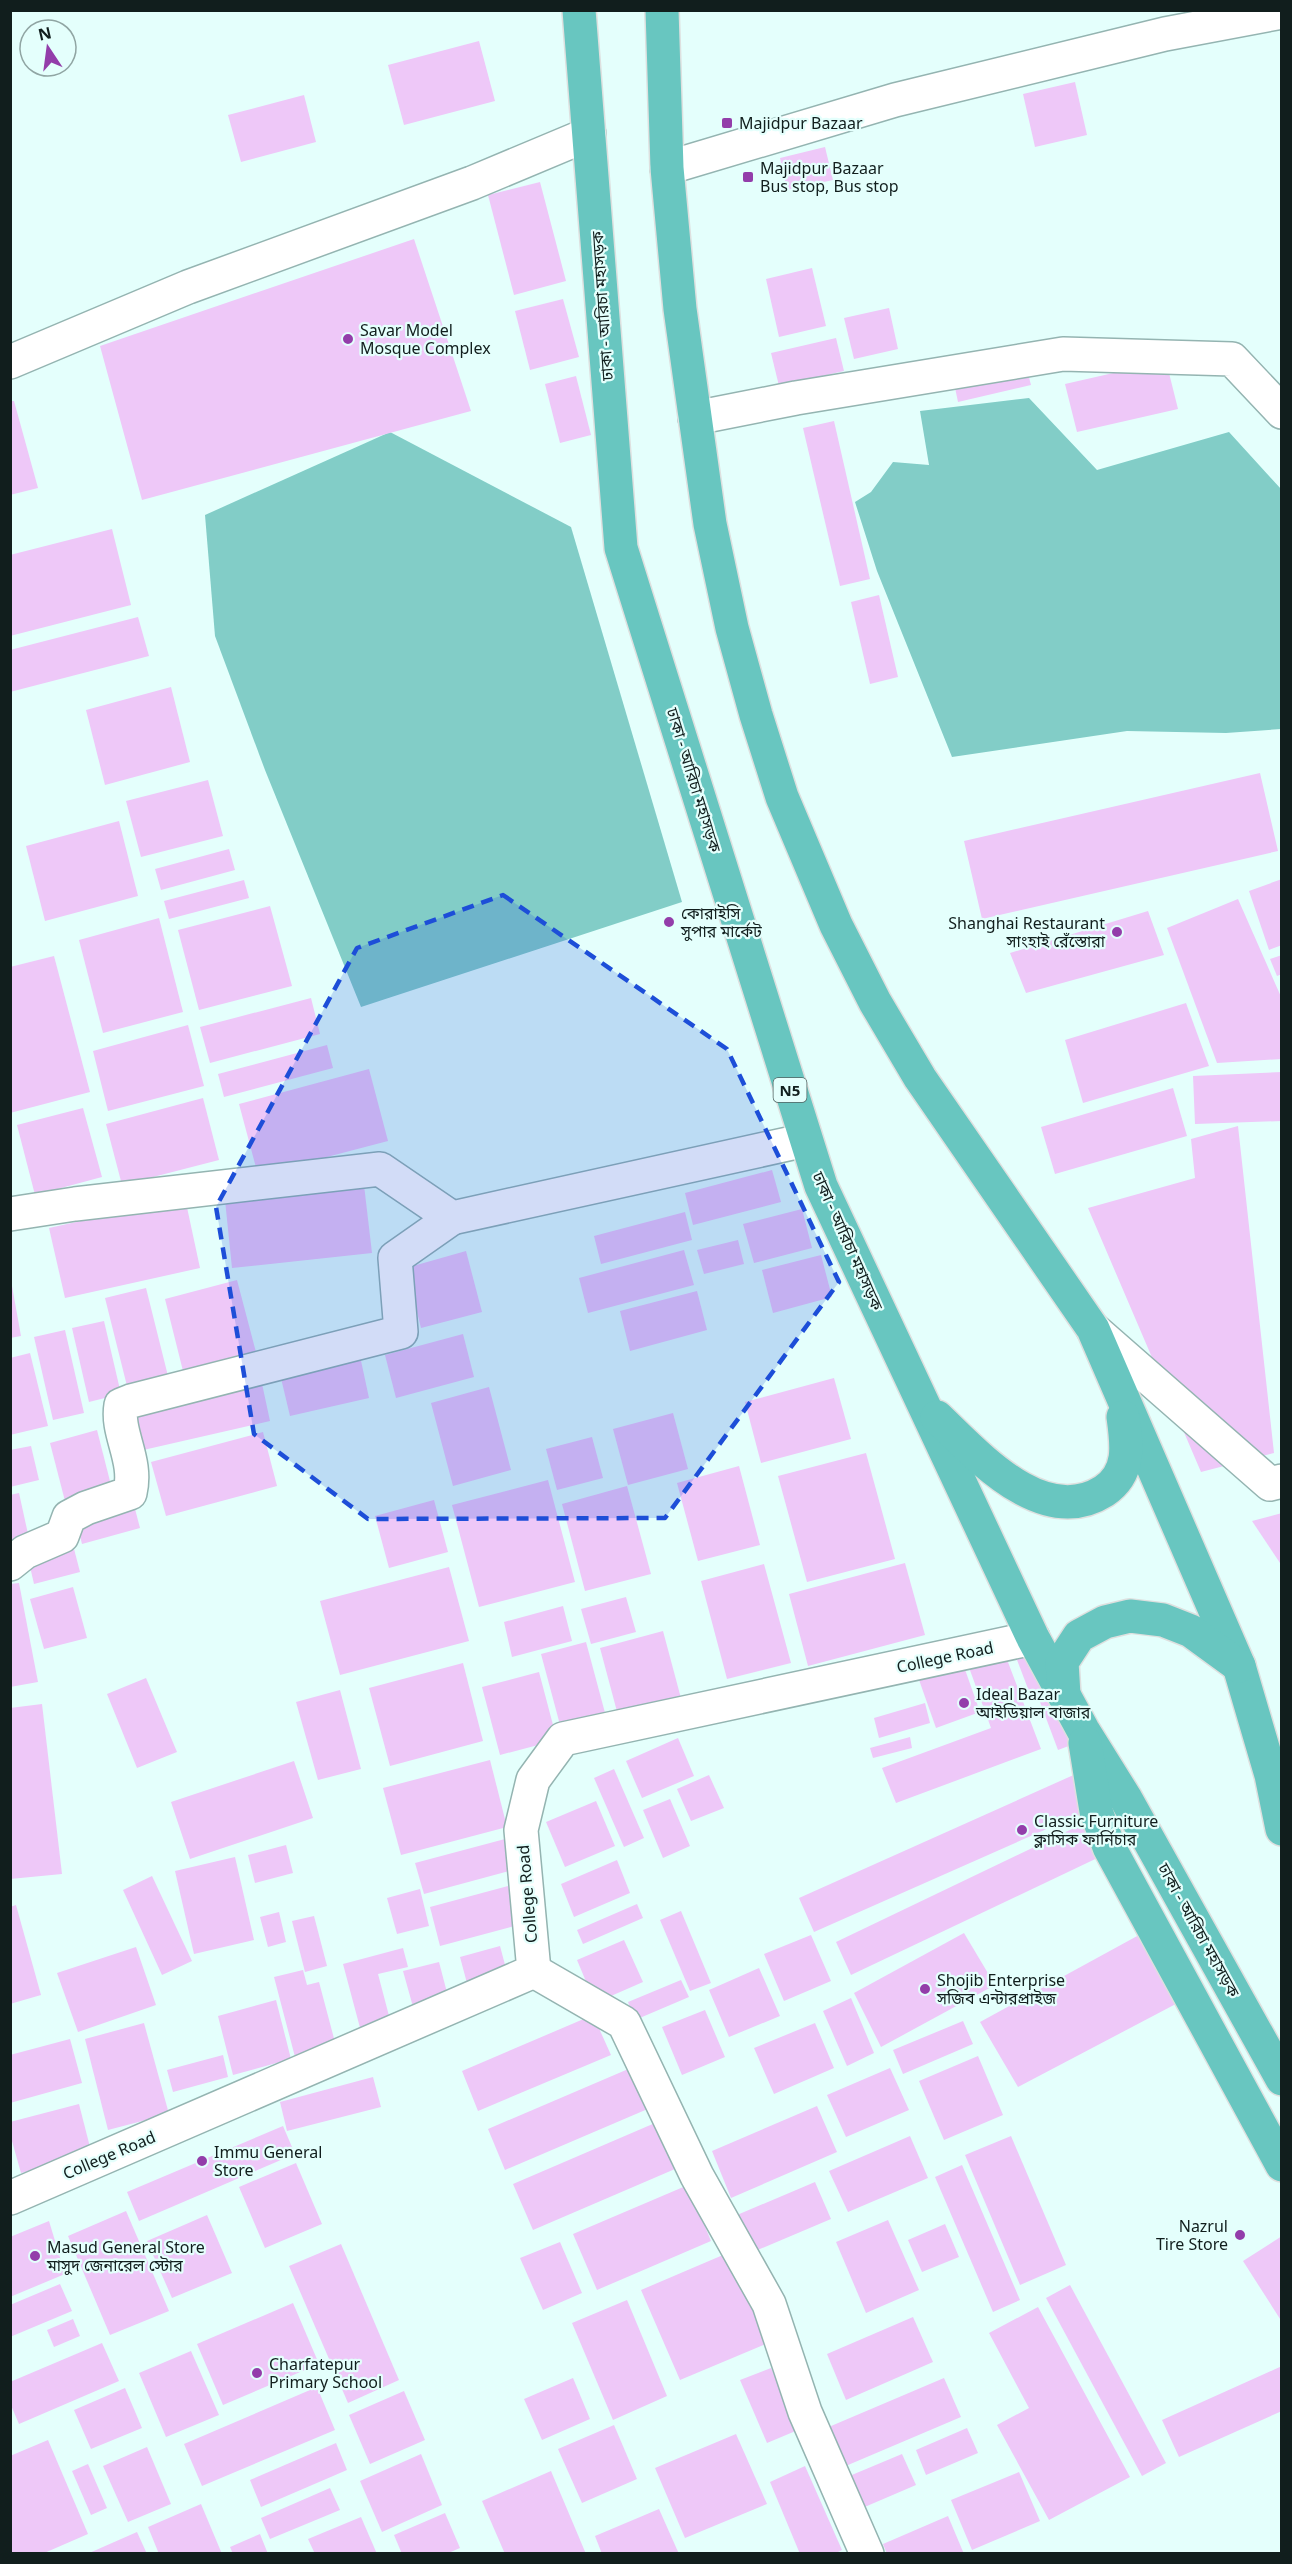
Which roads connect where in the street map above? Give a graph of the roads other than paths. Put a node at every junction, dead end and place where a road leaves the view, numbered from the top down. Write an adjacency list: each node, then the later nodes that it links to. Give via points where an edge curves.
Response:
1 (579, 10): 4 (highway, ঢাকা - আরিচা মহাসড়ক / N5)
2 (662, 10): 5 (highway)
3 (1281, 12): 5 (street, via 1165,34 896,100)
4 (589, 134): 6 (street, via 472,183 188,287); 9 (highway, ঢাকা - আরিচা মহাসড়ক / N5, via 621,548)
5 (668, 168): 8 (highway, via 680,309)
6 (10, 362)
7 (1281, 412): 8 (street, via 1232,359 1063,354)
8 (695, 418): 12 (highway, via 710,524 756,715 782,797 836,925 875,1002 921,1078)
9 (806, 1140): 11 (street); 14 (highway, ঢাকা - আরিচা মহাসড়ক / N5, via 821,1186)
10 (10, 1214): 11 (street, via 380,1169)
11 (452, 1218): 16 (street, via 395,1257 401,1332 121,1405 119,1415 132,1464 130,1492 69,1517 62,1536 25,1552)
12 (1093, 1329): 13 (highway); 15 (street, via 1270,1484)
13 (1118, 1388): 14 (highway, via 1126,1461 1115,1483 1092,1498 1063,1502 1034,1496 1003,1477); 18 (highway)
14 (924, 1405): 17 (highway, ঢাকা - আরিচা মহাসড়ক / N5)
15 (1281, 1481)
16 (10, 1564)
17 (1033, 1638): 19 (highway, ঢাকা - আরিচা মহাসড়ক / N5); 22 (street, College Road, via 563,1739 532,1780 521,1830)
18 (1239, 1666): 19 (highway, via 1191,1631 1163,1620 1130,1616 1105,1622 1080,1636 1062,1662); 21 (highway, via 1271,1775)
19 (1065, 1696): 20 (highway, ঢাকা - আরিচা মহাসড়ক / N5)
20 (1083, 1730): 23 (highway, ঢাকা - আরিচা মহাসড়ক / N5, via 1126,1799); 24 (highway, via 1096,1811 1109,1847)
21 (1281, 1829)
22 (534, 1971): 25 (street, College Road); 26 (street, via 624,2023 697,2176 769,2304 805,2412)
23 (1281, 2079)
24 (1281, 2165)
25 (10, 2198)
26 (867, 2553)

